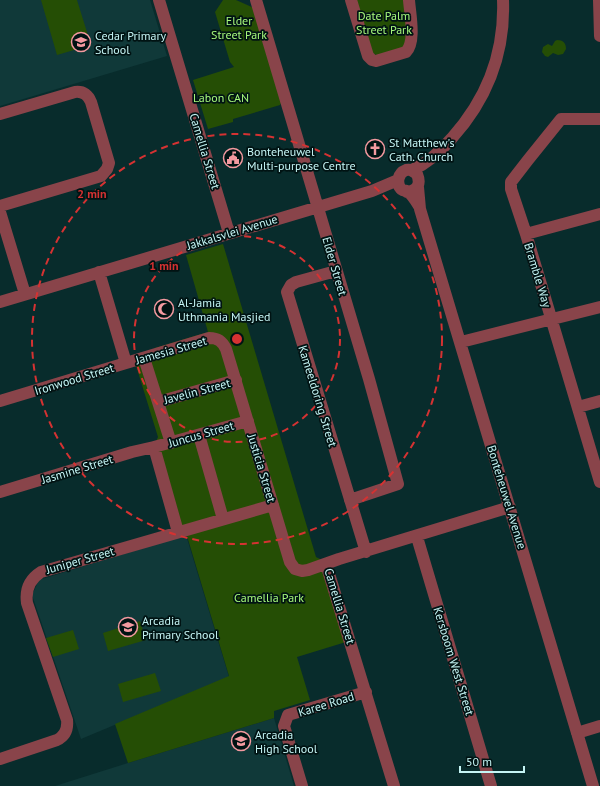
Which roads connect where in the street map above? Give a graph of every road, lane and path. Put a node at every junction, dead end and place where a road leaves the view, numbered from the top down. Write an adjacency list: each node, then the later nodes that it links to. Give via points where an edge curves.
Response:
1 (159, 0): 15 (street, Camellia Street)
2 (256, 0): 12 (street, Elder Street)
3 (351, 0): 4 (street, via 366,50 372,60 380,60 409,49 412,40)
4 (409, 0)
5 (503, 0): 10 (street, via 501,40 482,97 460,129)
6 (599, 0): 7 (street)
7 (600, 36)
8 (0, 114): 11 (street, via 75,92 84,93 90,98 109,163 108,170 101,176)
9 (600, 119): 16 (street, Bramble Way, via 561,119 512,182 511,189)
10 (409, 183): 12 (street, Jakkalsvlei Avenue); 24 (street, Bonteheuwel Avenue, via 420,209)
11 (0, 206)
12 (317, 207): 15 (street, Jakkalsvlei Avenue); 17 (street, Elder Street)
13 (0, 212): 19 (street)
14 (600, 214): 16 (street)
15 (229, 233): 18 (street, Jakkalsvlei Avenue)
16 (526, 234): 22 (street, Bramble Way)
17 (336, 271): 38 (street, Kameeldoring Street, via 296,282 287,292); 38 (street, Elder Street, via 398,484)
18 (99, 272): 19 (street, Jakkalsvlei Avenue); 26 (street, Ironwood Street)
19 (25, 294): 20 (street, Jakkalsvlei Avenue)
20 (0, 302)
21 (600, 307): 22 (street)
22 (552, 319): 24 (street); 31 (street, Bramble Way)
23 (217, 338): 25 (street, Jamesia Street); 27 (street, Justicia Street, via 226,349)
24 (461, 342): 40 (street, Bonteheuwel Avenue)
25 (144, 358): 26 (street, Jamesia Street); 30 (street)
26 (126, 363): 28 (street, Ironwood Street)
27 (236, 380): 30 (street, Javelin Street); 32 (street, Justicia Street)
28 (0, 401)
29 (600, 401): 31 (street)
30 (158, 402): 34 (street)
31 (578, 407): 36 (street, Bramble Way)
32 (248, 421): 33 (street, Juncus Street); 39 (street, Justicia Street)
33 (199, 434): 34 (street, Juncus Street); 41 (street)
34 (171, 443): 35 (street, Juncus Street)
35 (154, 447): 37 (street, Jasmine Street); 42 (street)
36 (600, 482)
37 (0, 492)
38 (350, 500): 44 (street, Kameeldoring Street)
39 (273, 505): 41 (street); 45 (street, Justicia Street, via 290,562 295,569 302,571)
40 (510, 507): 43 (street, Camellia Street); 48 (street, Bonteheuwel Avenue)
41 (223, 519): 42 (street)
42 (178, 532): 49 (street, Juniper Street, via 41,572 32,579 26,593 27,602 67,720 67,728 57,740)
43 (417, 537): 44 (street, Camellia Street); 52 (street, Kersboom West Street)
44 (366, 552): 45 (street, Camellia Street)
45 (326, 564): 46 (street, Camellia Street)
46 (366, 692): 50 (street, Karee Road, via 288,715 284,726); 51 (street, Camellia Street)
47 (600, 726): 48 (street)
48 (577, 733): 53 (street, Bonteheuwel Avenue)
49 (0, 759)
50 (302, 786)
51 (394, 786)
52 (491, 786)
53 (593, 786)

